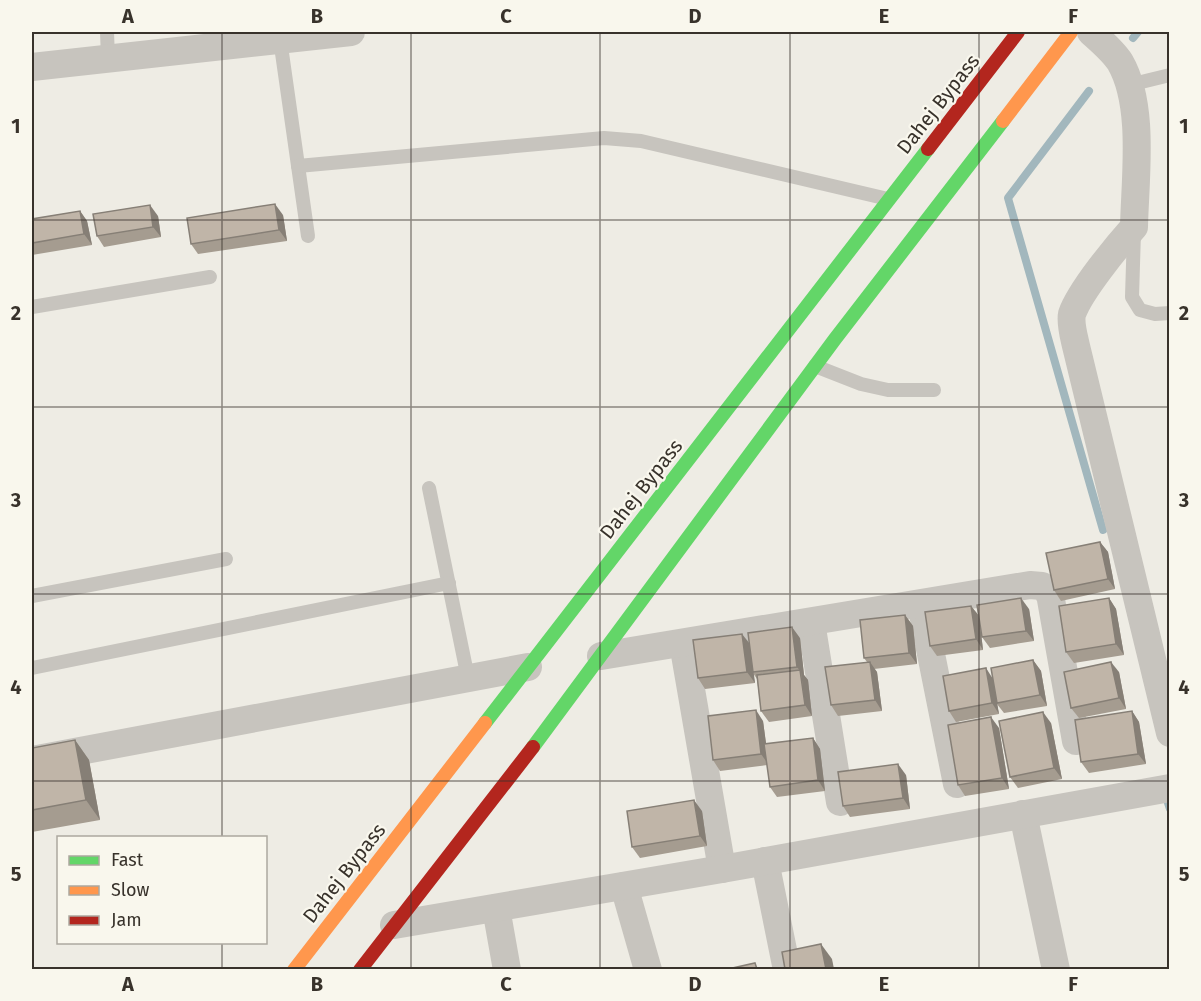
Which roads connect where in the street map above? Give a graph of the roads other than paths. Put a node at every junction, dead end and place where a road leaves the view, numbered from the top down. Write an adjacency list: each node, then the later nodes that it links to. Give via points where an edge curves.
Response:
1 (351, 32): 5 (street)
2 (1018, 32): 11 (highway, Dahej Bypass)
3 (1071, 32): 17 (highway)
4 (1091, 32): 9 (street, via 1120,63)
5 (291, 36): 6 (street); 10 (lane)
6 (107, 45): 7 (street)
7 (32, 67)
8 (1170, 75): 9 (lane)
9 (1129, 85): 12 (street, via 1137,115)
10 (298, 166): 11 (lane, via 604,138 641,141); 13 (lane)
11 (889, 200): 27 (highway, Dahej Bypass)
12 (1134, 227): 16 (lane, via 1132,297 1140,310); 30 (street, via 1071,316)
13 (308, 236)
14 (210, 277): 15 (lane)
15 (32, 307)
16 (1170, 313)
17 (815, 366): 18 (lane, via 888,390); 26 (highway)
18 (934, 390)
19 (429, 488): 21 (lane)
20 (226, 559): 22 (lane)
21 (448, 583): 28 (lane); 29 (lane)
22 (32, 596)
23 (921, 604): 24 (street); 31 (street, via 1042,586 1050,594); 33 (street)
24 (811, 622): 25 (street); 35 (street)
25 (683, 643): 26 (street); 38 (street)
26 (601, 656): 41 (highway)
27 (528, 667): 29 (street); 42 (highway, Dahej Bypass)
28 (32, 668)
29 (468, 678): 32 (street)
30 (1170, 733)
31 (1076, 741)
32 (32, 760)
33 (957, 784)
34 (1170, 788): 36 (street)
35 (840, 802)
36 (1023, 814): 37 (street); 47 (street)
37 (765, 861): 38 (street); 46 (street)
38 (723, 869): 39 (street)
39 (624, 886): 40 (street); 45 (street)
40 (496, 908): 41 (street); 44 (street)
41 (394, 925): 43 (highway)
42 (294, 969)
43 (360, 969)
44 (507, 969)
45 (648, 969)
46 (787, 969)
47 (1056, 969)

